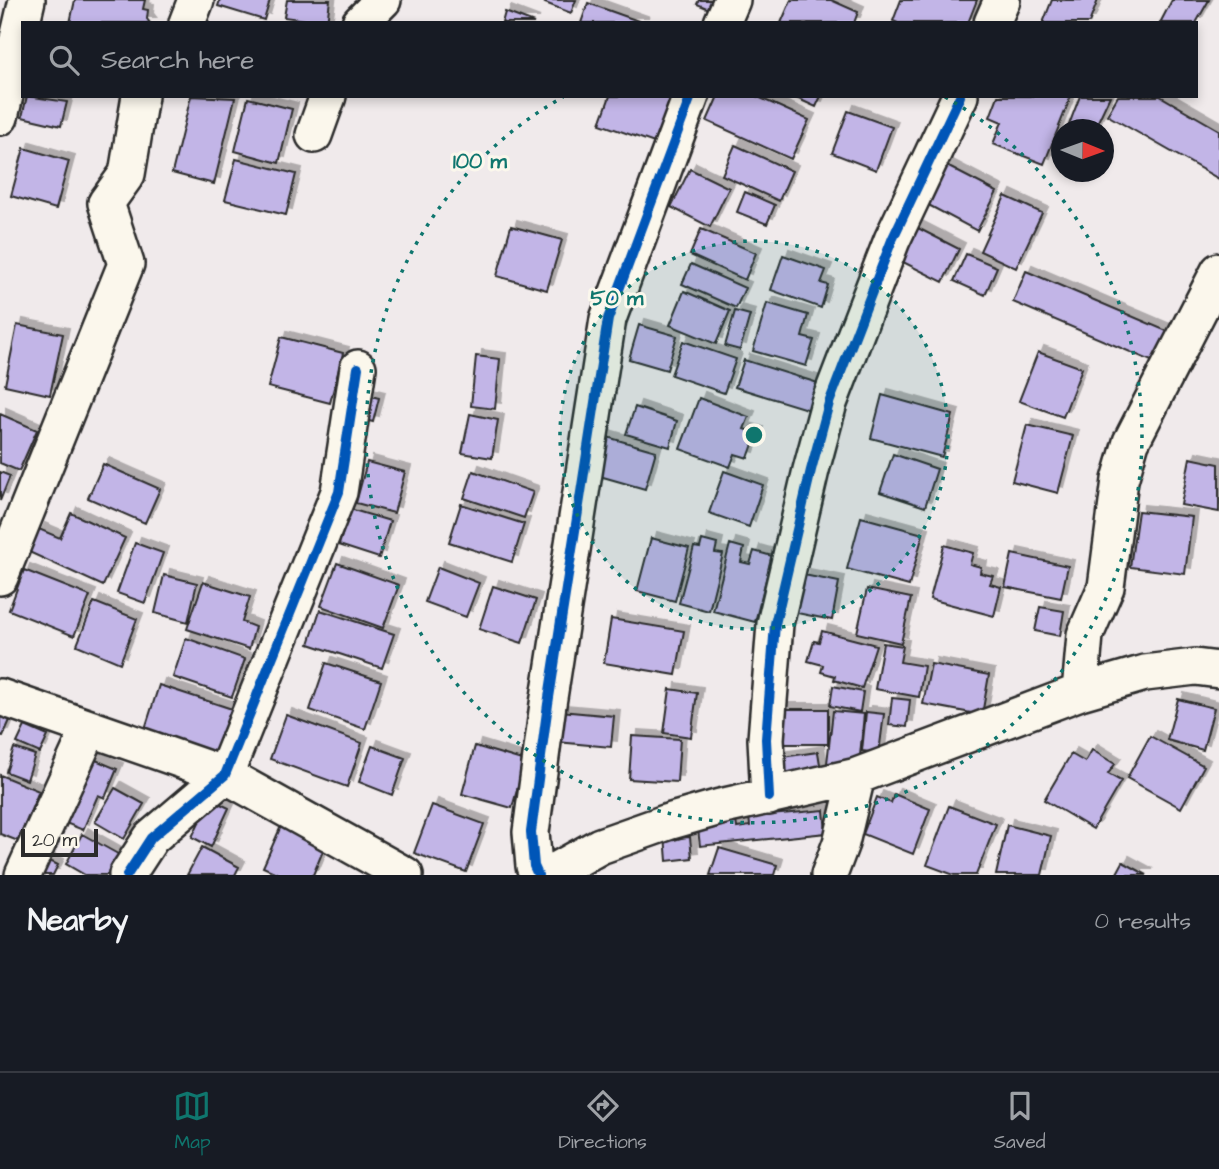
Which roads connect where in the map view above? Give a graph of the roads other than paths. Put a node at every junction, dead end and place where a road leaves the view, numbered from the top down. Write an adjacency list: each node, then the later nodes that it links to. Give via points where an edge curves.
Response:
1 (27, 0): 6 (street)
2 (196, 0): 7 (street)
3 (383, 0): 8 (street)
4 (732, 0): 9 (street)
5 (1002, 0): 10 (street)
6 (22, 21)
7 (188, 21)
8 (362, 21)
9 (723, 21)
10 (993, 21)
11 (21, 26): 16 (street)
12 (140, 98): 20 (street, via 127,174 106,203 125,264)
13 (327, 98): 17 (street)
14 (690, 98): 31 (street, via 608,319 531,832)
15 (959, 98): 27 (street, via 892,240 829,403 775,624 766,740)
16 (0, 117)
17 (314, 135)
18 (1219, 271): 22 (street, via 1130,442 1106,587 1085,635)
19 (358, 368): 25 (street, via 339,492)
20 (0, 577)
21 (1219, 670): 22 (street, via 1195,667 1145,673)
22 (1080, 692): 26 (street)
23 (0, 697): 24 (street)
24 (89, 730): 25 (street); 28 (street)
25 (225, 775): 29 (street, via 151,838); 30 (street)
26 (857, 776): 27 (street); 33 (street)
27 (769, 797): 32 (street, via 668,822 600,846)
28 (23, 875)
29 (127, 875)
30 (405, 875)
31 (538, 875)
32 (548, 875)
33 (829, 875)

